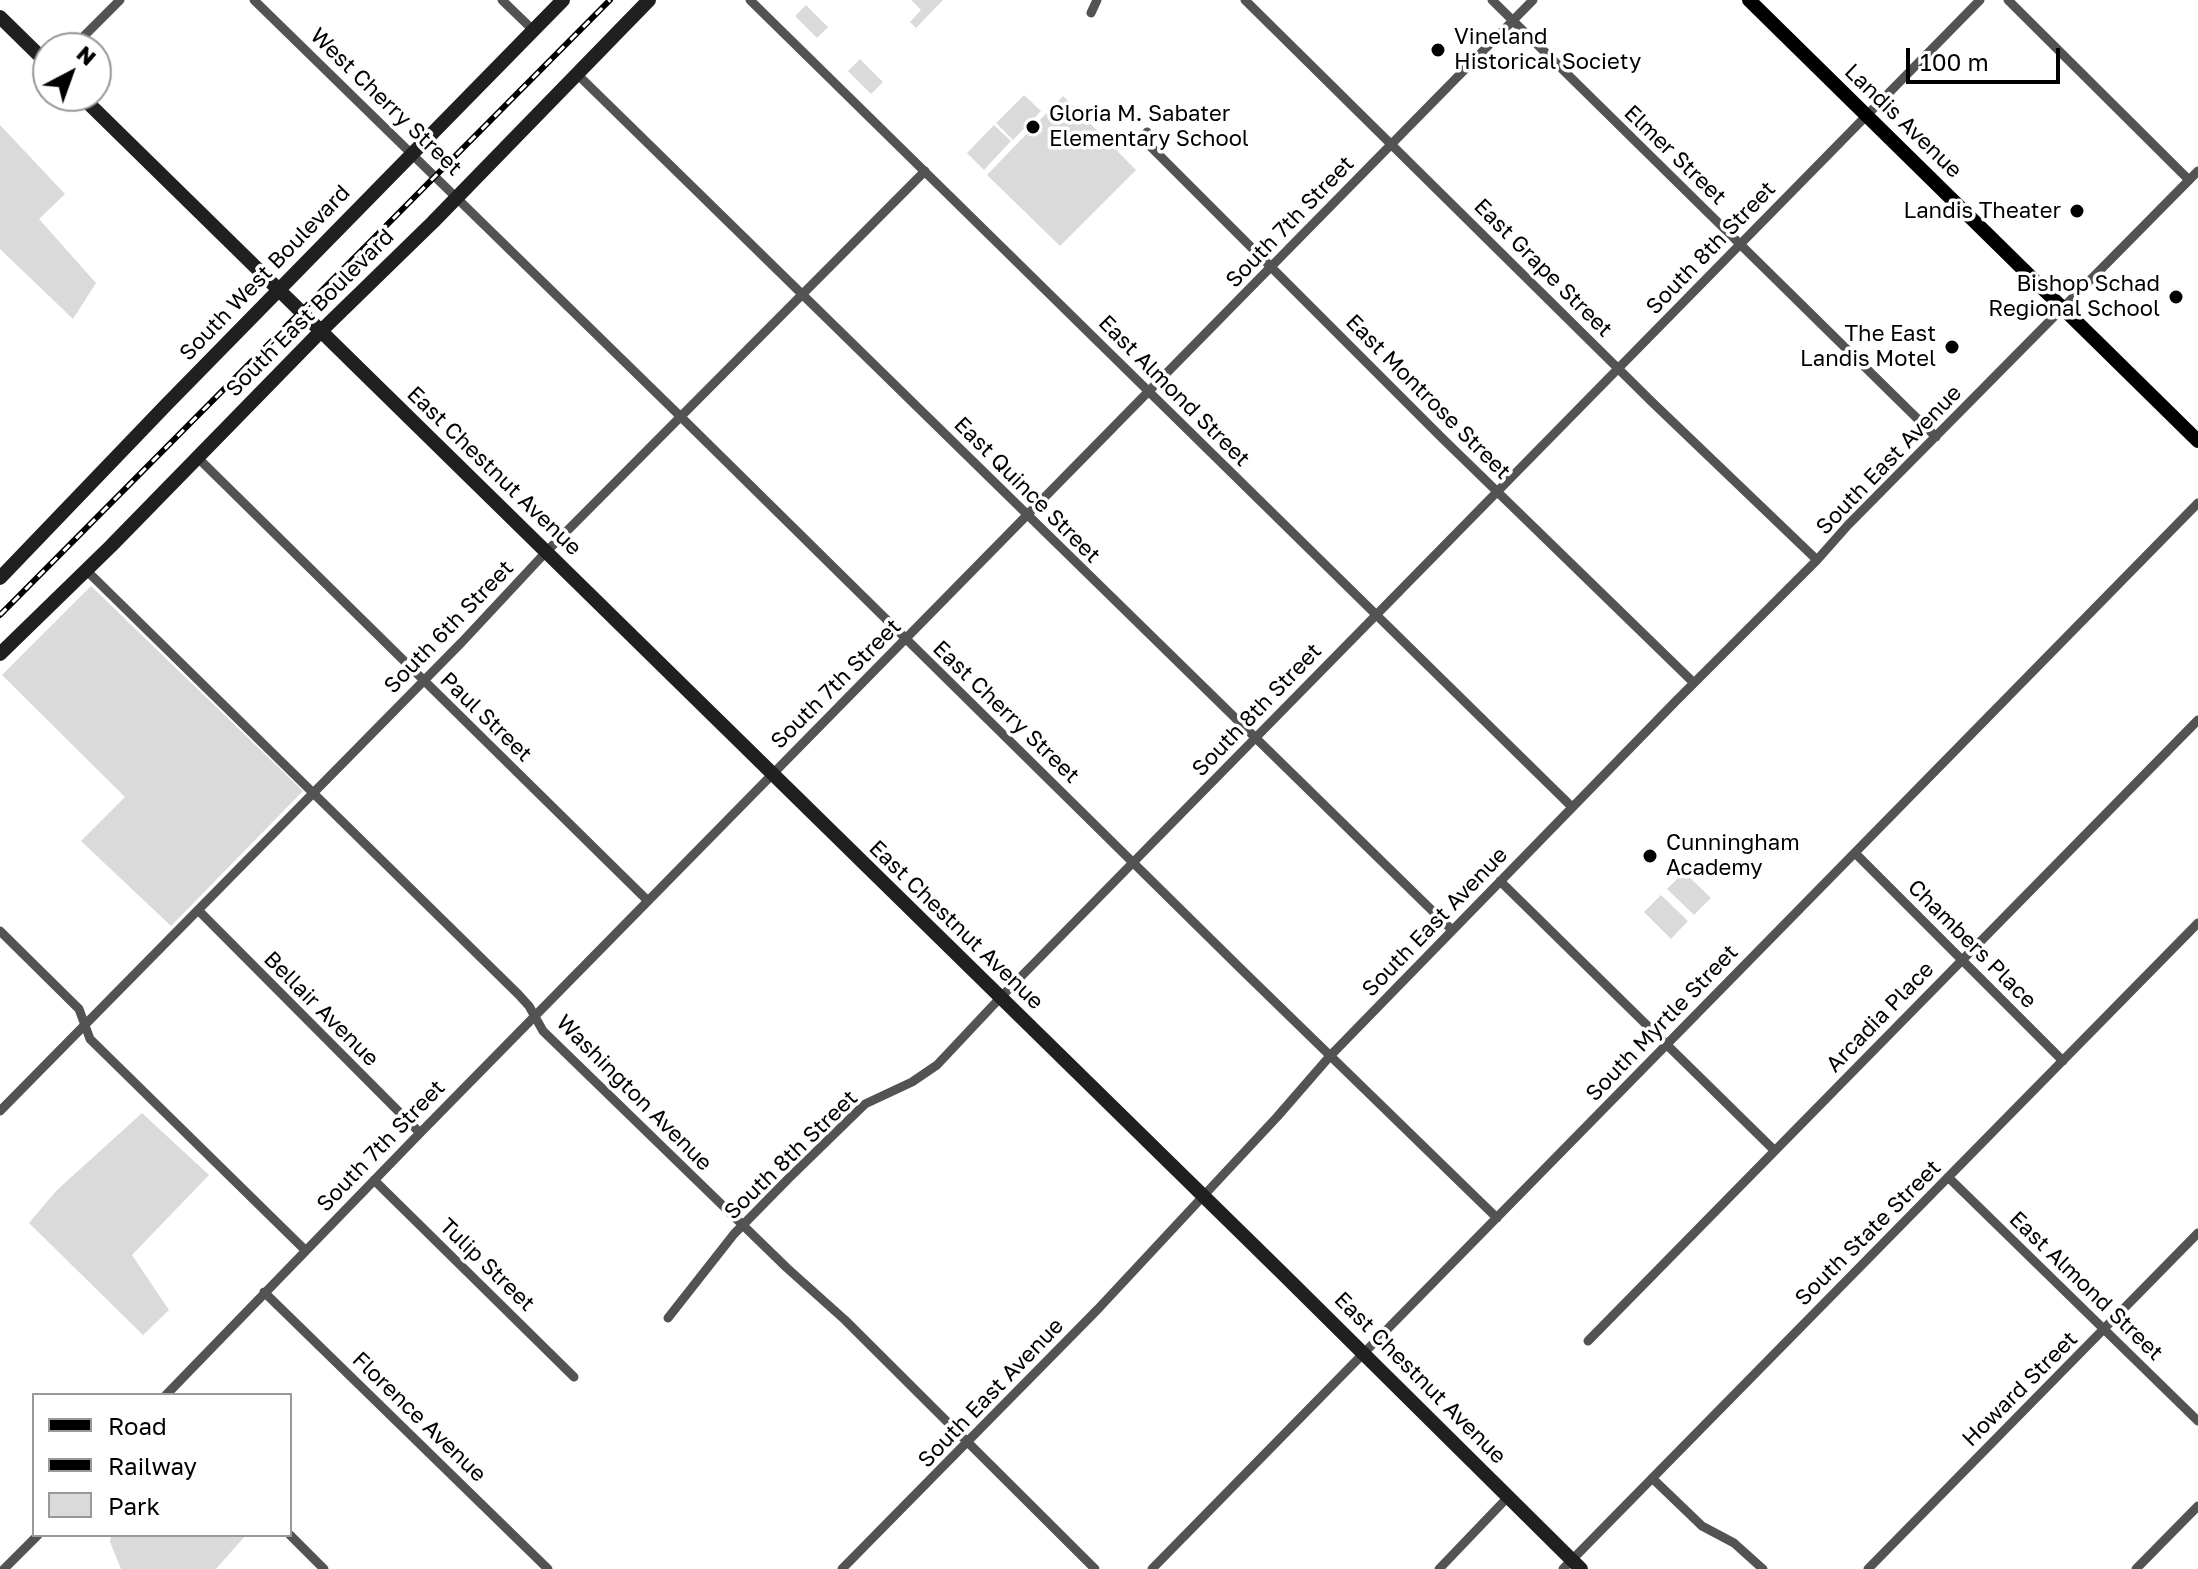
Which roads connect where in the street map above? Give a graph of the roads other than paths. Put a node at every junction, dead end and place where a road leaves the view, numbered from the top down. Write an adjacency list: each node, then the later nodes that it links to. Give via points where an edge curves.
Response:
1 (120, 0): 18 (street)
2 (254, 0): 25 (street, West Cherry Street)
3 (502, 0): 17 (street)
4 (563, 0): 17 (street, South West Boulevard)
5 (649, 0): 20 (street, South East Boulevard)
6 (750, 0): 26 (street, East Almond Street)
7 (1097, 0): 14 (street)
8 (1245, 0): 24 (street, East Grape Street)
9 (1492, 0): 16 (street, Elmer Street)
10 (1533, 0): 16 (street, South 7th Street)
11 (1749, 0): 22 (main road, Landis Avenue)
12 (1980, 0): 22 (street, South 8th Street)
13 (2008, 0): 28 (street)
14 (1091, 13)
15 (0, 17): 19 (street)
16 (1513, 21): 24 (street, South 7th Street); 30 (street, Elmer Street)
17 (533, 30): 25 (street, South West Boulevard)
18 (88, 32)
19 (32, 48)
20 (577, 74): 29 (street, South East Boulevard); 33 (street, East Quince Street)
21 (97, 112): 32 (street, East Chestnut Avenue)
22 (1866, 116): 30 (street, South 8th Street); 34 (main road, Landis Avenue)
23 (1147, 132): 31 (street, East Montrose Street, via 1145,141)
24 (1392, 144): 31 (street, South 7th Street); 36 (street, East Grape Street)
25 (412, 153): 29 (street, West Cherry Street); 32 (street, South West Boulevard)
26 (925, 171): 33 (street, South 6th Street); 37 (street, East Almond Street)
27 (2198, 171): 28 (street, South East Avenue)
28 (2189, 180): 34 (street, South East Avenue)
29 (457, 197): 35 (street, South East Boulevard); 38 (street, East Cherry Street)
30 (1740, 244): 36 (street, South 8th Street); 39 (street, Elmer Street)
31 (1271, 268): 37 (street, South 7th Street); 42 (street, East Montrose Street)
32 (279, 290): 35 (street, East Chestnut Avenue); 48 (street, South West Boulevard)
33 (802, 294): 38 (street, South 6th Street); 44 (street, East Quince Street)
34 (2063, 309): 39 (street, South East Avenue); 40 (main road, Landis Avenue)
35 (321, 331): 41 (street, South East Boulevard); 45 (street, East Chestnut Avenue)
36 (1619, 368): 42 (street, South 8th Street); 46 (street, East Grape Street)
37 (1149, 392): 44 (street, South 7th Street); 49 (street, East Almond Street)
38 (681, 417): 45 (street, South 6th Street); 50 (street, East Cherry Street)
39 (1936, 437): 46 (street, South East Avenue)
40 (2198, 441)
41 (197, 457): 47 (street, South East Boulevard); 52 (street, Paul Street)
42 (1497, 491): 49 (street, South 8th Street); 53 (street, East Montrose Street)
43 (2198, 503): 59 (street, South Myrtle Street)
44 (1027, 516): 50 (street, South 7th Street); 55 (street, East Quince Street)
45 (546, 552): 52 (street, South 6th Street); 56 (street, East Chestnut Avenue)
46 (1817, 560): 53 (street, South East Avenue)
47 (86, 570): 51 (street, South East Boulevard); 57 (street, Washington Avenue)
48 (0, 578)
49 (1376, 615): 55 (street, South 8th Street); 58 (street, East Almond Street)
50 (906, 639): 56 (street, South 7th Street); 60 (street, East Cherry Street)
51 (0, 654)
52 (423, 680): 57 (street, South 6th Street); 62 (street, Paul Street)
53 (1694, 683): 58 (street, South East Avenue)
54 (2198, 720): 67 (street, Arcadia Place)
55 (1255, 738): 60 (street, South 8th Street); 65 (street, East Quince Street)
56 (771, 774): 62 (street, South 7th Street); 68 (street, East Chestnut Avenue)
57 (312, 793): 63 (street, South 6th Street); 69 (street, Washington Avenue)
58 (1572, 807): 61 (street, South East Avenue)
59 (1855, 853): 67 (street, Chambers Place); 71 (street, South Myrtle Street)
60 (1134, 863): 68 (street, South 8th Street); 72 (street, East Cherry Street)
61 (1500, 881): 65 (street, South East Avenue); 71 (street)
62 (648, 901): 69 (street, South 7th Street)
63 (198, 910): 70 (street, South 6th Street); 75 (street, Bellair Avenue)
64 (2198, 923): 73 (street, South State Street)
65 (1452, 930): 72 (street, South East Avenue)
66 (0, 931): 70 (street, via 79,1009)
67 (1961, 959): 73 (street, Chambers Place); 76 (street, Arcadia Place)
68 (1000, 998): 79 (street, East Chestnut Avenue); 81 (street, South 8th Street, via 937,1065 855,1113)
69 (535, 1016): 75 (street, South 7th Street); 81 (street, Washington Avenue, via 543,1031)
70 (85, 1024): 74 (street, South 6th Street); 83 (street, via 90,1039)
71 (1666, 1045): 76 (street); 80 (street, South Myrtle Street)
72 (1330, 1056): 79 (street, South East Avenue); 80 (street, East Cherry Street)
73 (2063, 1061): 77 (street, South State Street)
74 (0, 1111)
75 (420, 1133): 78 (street, South 7th Street)
76 (1774, 1150): 87 (street, Arcadia Place)
77 (1948, 1177): 86 (street, East Almond Street); 93 (street, South State Street)
78 (374, 1180): 83 (street, South 7th Street); 89 (street, Tulip Street)
79 (1202, 1197): 88 (street, East Chestnut Avenue); 92 (street, South East Avenue)
80 (1497, 1218): 88 (street, South Myrtle Street)
81 (742, 1226): 85 (street, South 8th Street); 92 (street, Washington Avenue)
82 (2198, 1233): 86 (street, Howard Street)
83 (305, 1250): 84 (street, South 7th Street)
84 (264, 1292): 90 (street, South 7th Street); 101 (street, Florence Avenue)
85 (668, 1318)
86 (2104, 1329): 91 (street, East Almond Street); 107 (street, Howard Street)
87 (1588, 1341)
88 (1362, 1354): 94 (street, East Chestnut Avenue); 104 (street, South Myrtle Street)
89 (574, 1377)
90 (168, 1393)
91 (2198, 1421)
92 (969, 1442): 102 (street, South East Avenue); 103 (street, Washington Avenue)
93 (1652, 1478): 98 (street, South State Street); 106 (street, via 1694,1520 1734,1543)
94 (1508, 1497): 98 (street, East Chestnut Avenue); 105 (street)
95 (2198, 1506): 108 (street)
96 (36, 1537): 99 (street)
97 (292, 1537): 100 (street)
98 (1572, 1566)
99 (11, 1567)
100 (324, 1569)
101 (548, 1569)
102 (842, 1569)
103 (1095, 1569)
104 (1152, 1569)
105 (1439, 1569)
106 (1763, 1569)
107 (1868, 1569)
108 (2136, 1569)

